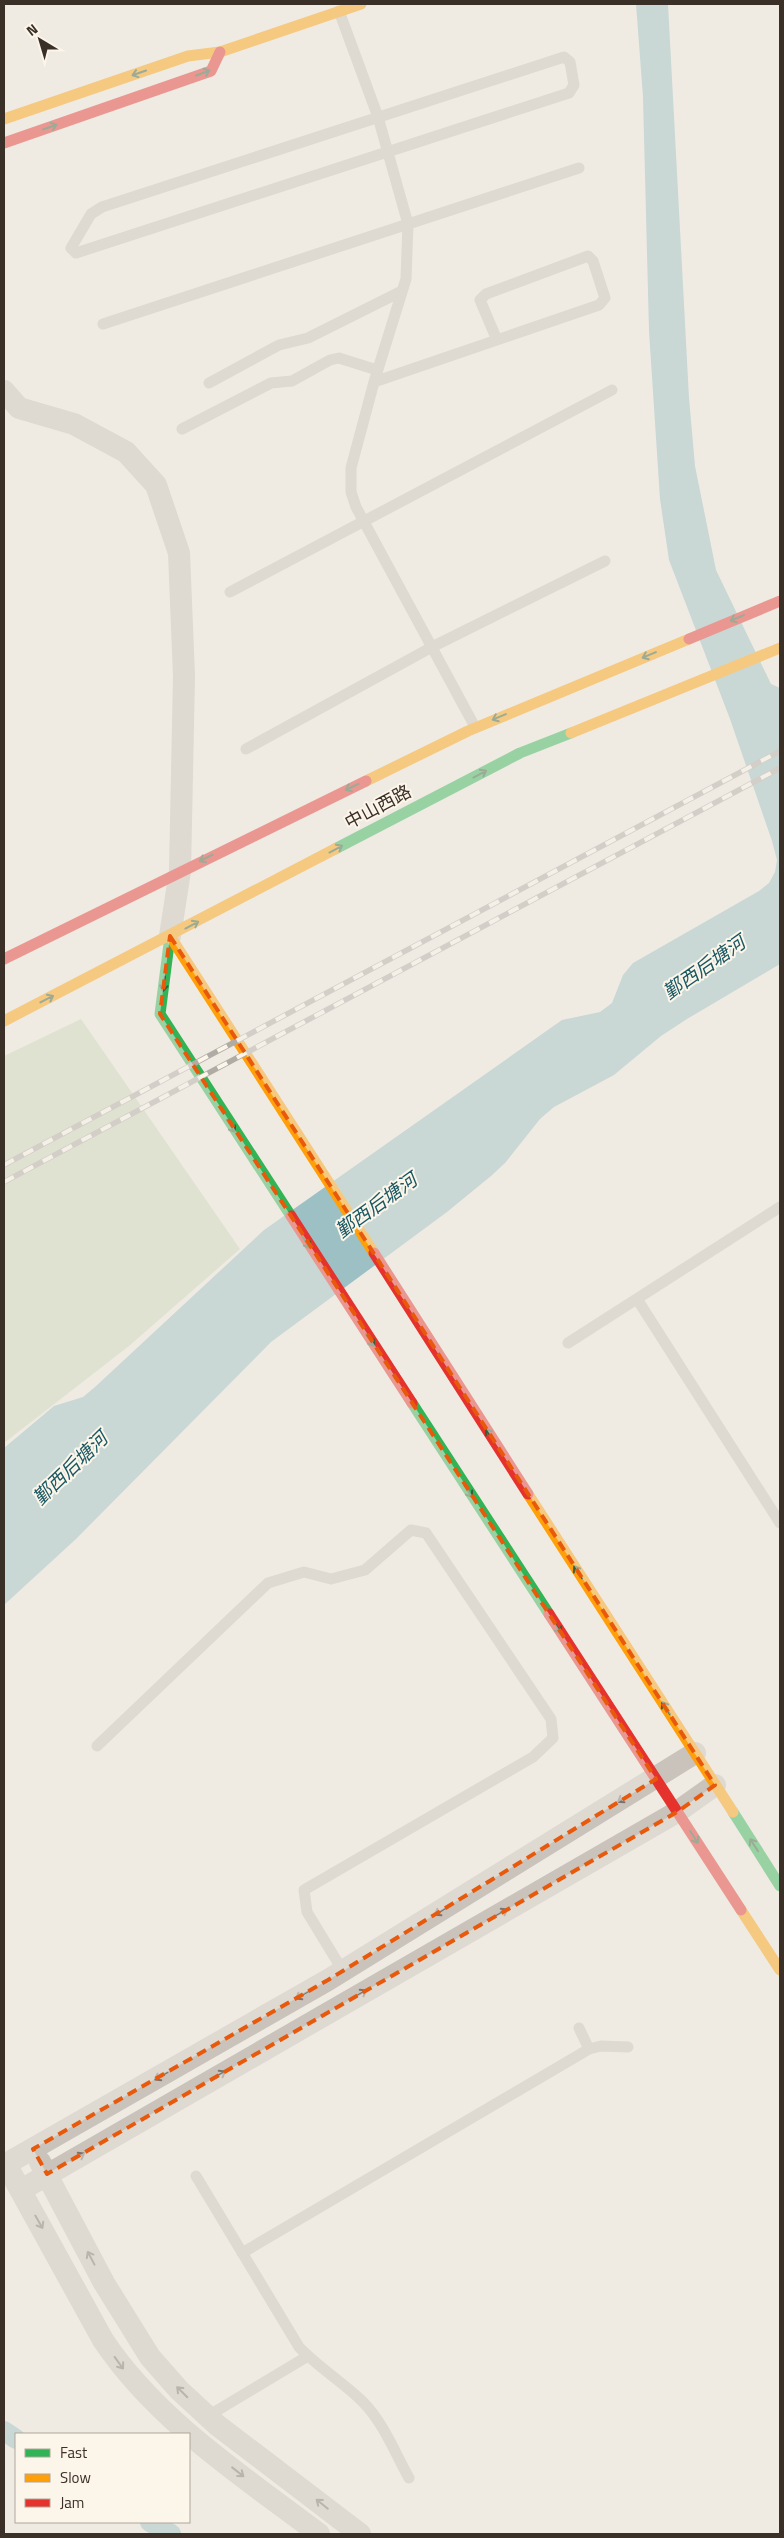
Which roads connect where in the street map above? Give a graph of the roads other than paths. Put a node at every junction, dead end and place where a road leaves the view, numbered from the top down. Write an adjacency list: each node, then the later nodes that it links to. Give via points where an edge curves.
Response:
1 (358, 4): 2 (street)
2 (339, 11): 3 (street); 4 (lane)
3 (220, 52): 5 (street, one-way to 5, via 188,56); 6 (street, one-way to 3, via 211,71)
4 (378, 117): 7 (lane); 7 (lane, via 564,57 570,62 574,85 569,92); 7 (lane, via 102,207 90,214 71,248 76,253)
5 (4, 120)
6 (4, 143)
7 (387, 152): 9 (lane)
8 (579, 168): 9 (lane)
9 (408, 224): 10 (lane, via 406,279); 11 (lane)
10 (402, 291): 13 (lane); 15 (lane, via 308,338 279,345)
11 (103, 324)
12 (496, 340): 12 (lane, via 599,306 605,298 593,261 588,256 486,294 480,300); 14 (lane)
13 (378, 370): 14 (lane); 18 (lane, via 339,358 330,360 292,381 271,383)
14 (374, 382): 19 (lane, via 351,468 351,492)
15 (209, 383)
16 (612, 390): 19 (lane)
17 (4, 391): 27 (street, via 19,408 74,424 126,452 156,485 179,553 184,676)
18 (182, 429)
19 (364, 521): 21 (lane); 23 (lane)
20 (605, 561): 23 (lane)
21 (230, 592)
22 (780, 600): 25 (street, 中山西路, one-way to 25)
23 (432, 647): 25 (lane); 26 (lane)
24 (780, 648): 28 (street, 中山西路, one-way to 24, via 520,753)
25 (475, 727): 27 (street, 中山西路, one-way to 27)
26 (246, 749)
27 (180, 871): 28 (street); 29 (street, 中山西路)
28 (170, 936): 30 (street, 中山西路, one-way to 28); 36 (street, one-way to 28); 37 (street, one-way to 37, via 160,1014)
29 (4, 959)
30 (4, 1021)
31 (780, 1207): 32 (lane)
32 (636, 1299): 33 (lane); 34 (lane)
33 (568, 1343)
34 (780, 1523)
35 (97, 1746): 42 (lane, via 268,1583 304,1572 331,1579 365,1570 411,1530 426,1533 550,1720 552,1738 533,1757 304,1890 307,1912)
36 (695, 1753): 37 (street); 38 (street)
37 (656, 1779): 39 (street); 42 (street, one-way to 42)
38 (715, 1785): 39 (street); 40 (street, one-way to 38)
39 (677, 1812): 41 (street, one-way to 41); 47 (street, one-way to 39)
40 (780, 1886)
41 (780, 1970)
42 (343, 1971): 46 (street, one-way to 46)
43 (579, 2028): 45 (lane)
44 (628, 2047): 45 (lane)
45 (589, 2049): 50 (lane)
46 (33, 2149): 47 (street); 49 (street, via 6,2164)
47 (47, 2174): 49 (street); 52 (street, one-way to 47, via 150,2357 104,2283)
48 (196, 2176): 50 (lane)
49 (21, 2190): 53 (street, one-way to 53, via 121,2367)
50 (242, 2253): 51 (lane, via 299,2347)
51 (308, 2356): 52 (lane); 55 (lane, via 364,2403)
52 (208, 2416): 57 (street, one-way to 52)
53 (188, 2433)
54 (190, 2435): 56 (street, one-way to 56)
55 (409, 2478)
56 (319, 2534)
57 (360, 2534)

